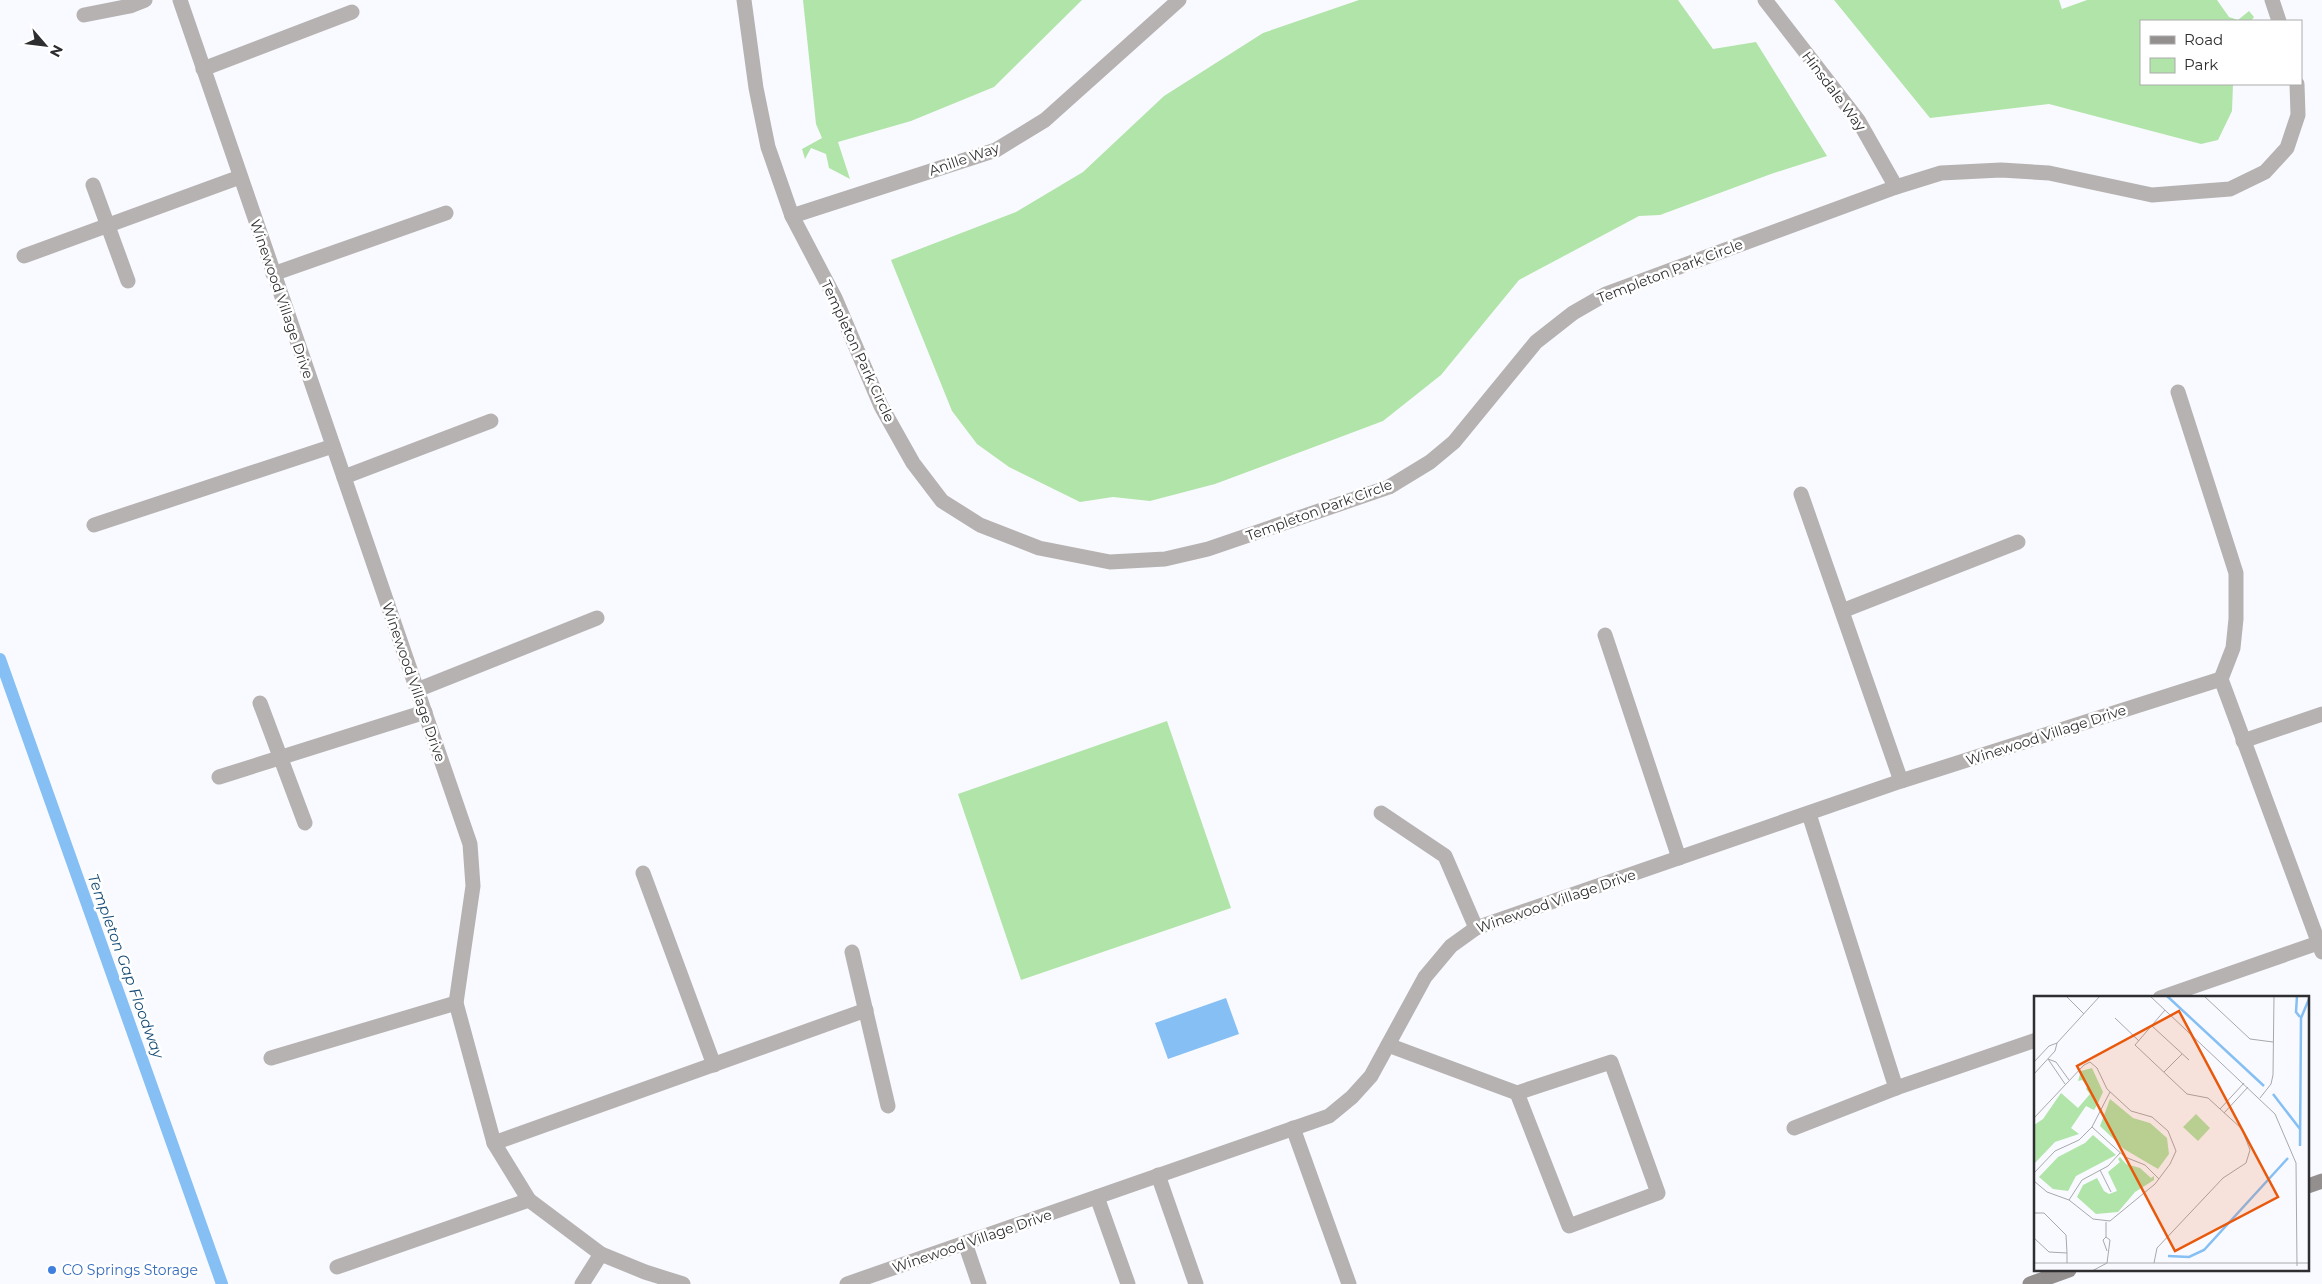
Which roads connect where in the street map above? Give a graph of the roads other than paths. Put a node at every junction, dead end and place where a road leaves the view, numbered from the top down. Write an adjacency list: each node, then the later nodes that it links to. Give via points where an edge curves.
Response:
1 (146, 0): 8 (street)
2 (180, 0): 10 (street, Winewood Village Drive)
3 (744, 0): 16 (street, Templeton Park Circle, via 768,147)
4 (1179, 0): 16 (street, Anille Way, via 1045,120 996,150)
5 (1766, 0): 14 (street, Hinsdale Way, via 1858,120)
6 (2272, 0): 9 (street)
7 (352, 12): 10 (street)
8 (84, 15)
9 (2279, 20)
10 (203, 69): 12 (street, Winewood Village Drive)
11 (2297, 85): 14 (street, Templeton Park Circle, via 2298,115 2287,148 2265,172 2230,189 2152,195 2049,173 2001,170 1941,173)
12 (240, 177): 17 (street); 19 (street, Winewood Village Drive)
13 (93, 185): 17 (street)
14 (1896, 187): 16 (street, Templeton Park Circle, via 1606,294 1572,313 1536,342 1454,442 1430,462 1389,486 1208,549 1165,558 1110,562 1039,548 980,526 942,501 913,463 881,406 835,298)
15 (446, 213): 19 (street)
16 (792, 216)
17 (107, 225): 18 (street); 20 (street)
18 (24, 256)
19 (273, 274): 23 (street, Winewood Village Drive)
20 (128, 282)
21 (2178, 392): 31 (street, via 2236,573 2233,648)
22 (491, 421): 24 (street)
23 (333, 446): 24 (street, Winewood Village Drive); 26 (street)
24 (344, 478): 32 (street, Winewood Village Drive)
25 (1801, 494): 28 (street)
26 (94, 525)
27 (2018, 542): 28 (street)
28 (1842, 611): 39 (street)
29 (597, 618): 32 (street)
30 (1605, 634): 43 (street)
31 (2220, 679): 36 (street); 39 (street, Winewood Village Drive)
32 (417, 690): 34 (street, Winewood Village Drive)
33 (260, 703): 37 (street)
34 (425, 712): 37 (street); 49 (street, Winewood Village Drive, via 470,844 473,886)
35 (2322, 714): 36 (street)
36 (2243, 741): 46 (street)
37 (280, 758): 38 (street); 42 (street)
38 (219, 777)
39 (1901, 781): 41 (street, Winewood Village Drive)
40 (1381, 813): 45 (street, via 1445,856)
41 (1809, 814): 43 (street, Winewood Village Drive); 55 (street)
42 (305, 823)
43 (1679, 858): 45 (street, Winewood Village Drive)
44 (644, 873): 54 (street)
45 (1476, 928): 52 (street, Winewood Village Drive, via 1451,946 1426,978)
46 (2320, 948): 48 (street)
47 (852, 952): 50 (street)
48 (2166, 996)
49 (456, 1003): 53 (street); 60 (street, Winewood Village Drive)
50 (866, 1010): 54 (street); 57 (street)
51 (2034, 1041): 55 (street)
52 (1388, 1045): 56 (street); 58 (street, Winewood Village Drive, via 1371,1076 1352,1098 1329,1116)
53 (271, 1058)
54 (714, 1065): 60 (street)
55 (1896, 1088): 59 (street)
56 (1518, 1093): 56 (street, via 1611,1062 1658,1193 1569,1226)
57 (888, 1106)
58 (1292, 1128): 61 (street, Winewood Village Drive); 76 (street)
59 (1794, 1128)
60 (494, 1143): 65 (street, Winewood Village Drive)
61 (1158, 1175): 64 (street, Winewood Village Drive); 75 (street)
62 (2322, 1181): 63 (street)
63 (2310, 1185)
64 (1096, 1197): 66 (street, Winewood Village Drive); 74 (street)
65 (529, 1200): 67 (street, Winewood Village Drive); 68 (street)
66 (965, 1243): 72 (street, Winewood Village Drive); 73 (street)
67 (601, 1254): 70 (street); 71 (street, Winewood Village Drive)
68 (337, 1267)
69 (2063, 1272): 77 (street)
70 (582, 1284)
71 (683, 1284)
72 (848, 1284)
73 (979, 1284)
74 (1128, 1284)
75 (1196, 1284)
76 (1348, 1284)
77 (2030, 1284)

